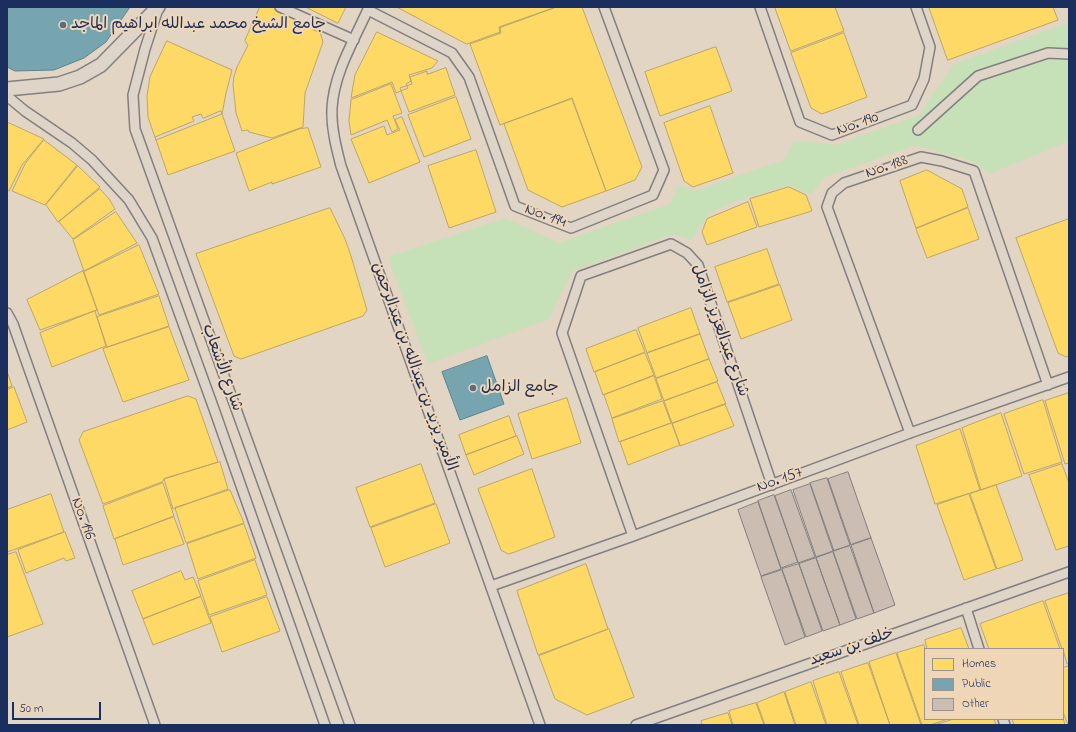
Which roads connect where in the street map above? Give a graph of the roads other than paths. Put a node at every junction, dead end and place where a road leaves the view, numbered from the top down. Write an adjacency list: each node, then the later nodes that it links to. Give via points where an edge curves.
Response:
1 (158, 7): 9 (street, via 101,65 80,78 59,84); 24 (street, شارع الأشعاب, via 133,95 135,129)
2 (280, 7): 7 (street)
3 (604, 7): 6 (street, No. 194, via 664,170 653,195 571,228 515,206 469,77 452,53)
4 (760, 7): 5 (street, No. 190, via 800,122 832,135 912,105 924,79 930,47)
5 (916, 7)
6 (368, 9): 7 (street, الأمير يزيد بن عبدالله بن عبدالرحمن)
7 (354, 40): 19 (street, الأمير يزيد بن عبدالله بن عبدالرحمن, via 339,71 332,108 334,138 341,166)
8 (1069, 54): 11 (street, via 1048,53 978,76)
9 (7, 89)
10 (7, 96): 23 (street, شارع الأشعاب, via 92,160 129,200 152,238)
11 (918, 130)
12 (7, 313): 22 (street, No. 196)
13 (1069, 377): 14 (street, No. 157)
14 (1048, 385): 15 (street, No. 157); 15 (street, No. 188, via 974,171 921,157 844,183 832,193 827,207)
15 (910, 433): 16 (street, No. 157)
16 (772, 485): 17 (street, No. 157); 17 (street, شارع عبدالعزيز الزامل, via 698,265 687,252 671,244 581,276 562,333)
17 (632, 536): 19 (street, No. 157)
18 (1069, 572): 20 (street, خلف بن سعيد)
19 (492, 586): 25 (street, الأمير يزيد بن عبدالله بن عبدالرحمن)
20 (966, 608): 21 (street); 26 (street, خلف بن سعيد)
21 (979, 648)
22 (155, 725)
23 (326, 725)
24 (350, 725)
25 (540, 725)
26 (636, 725)

